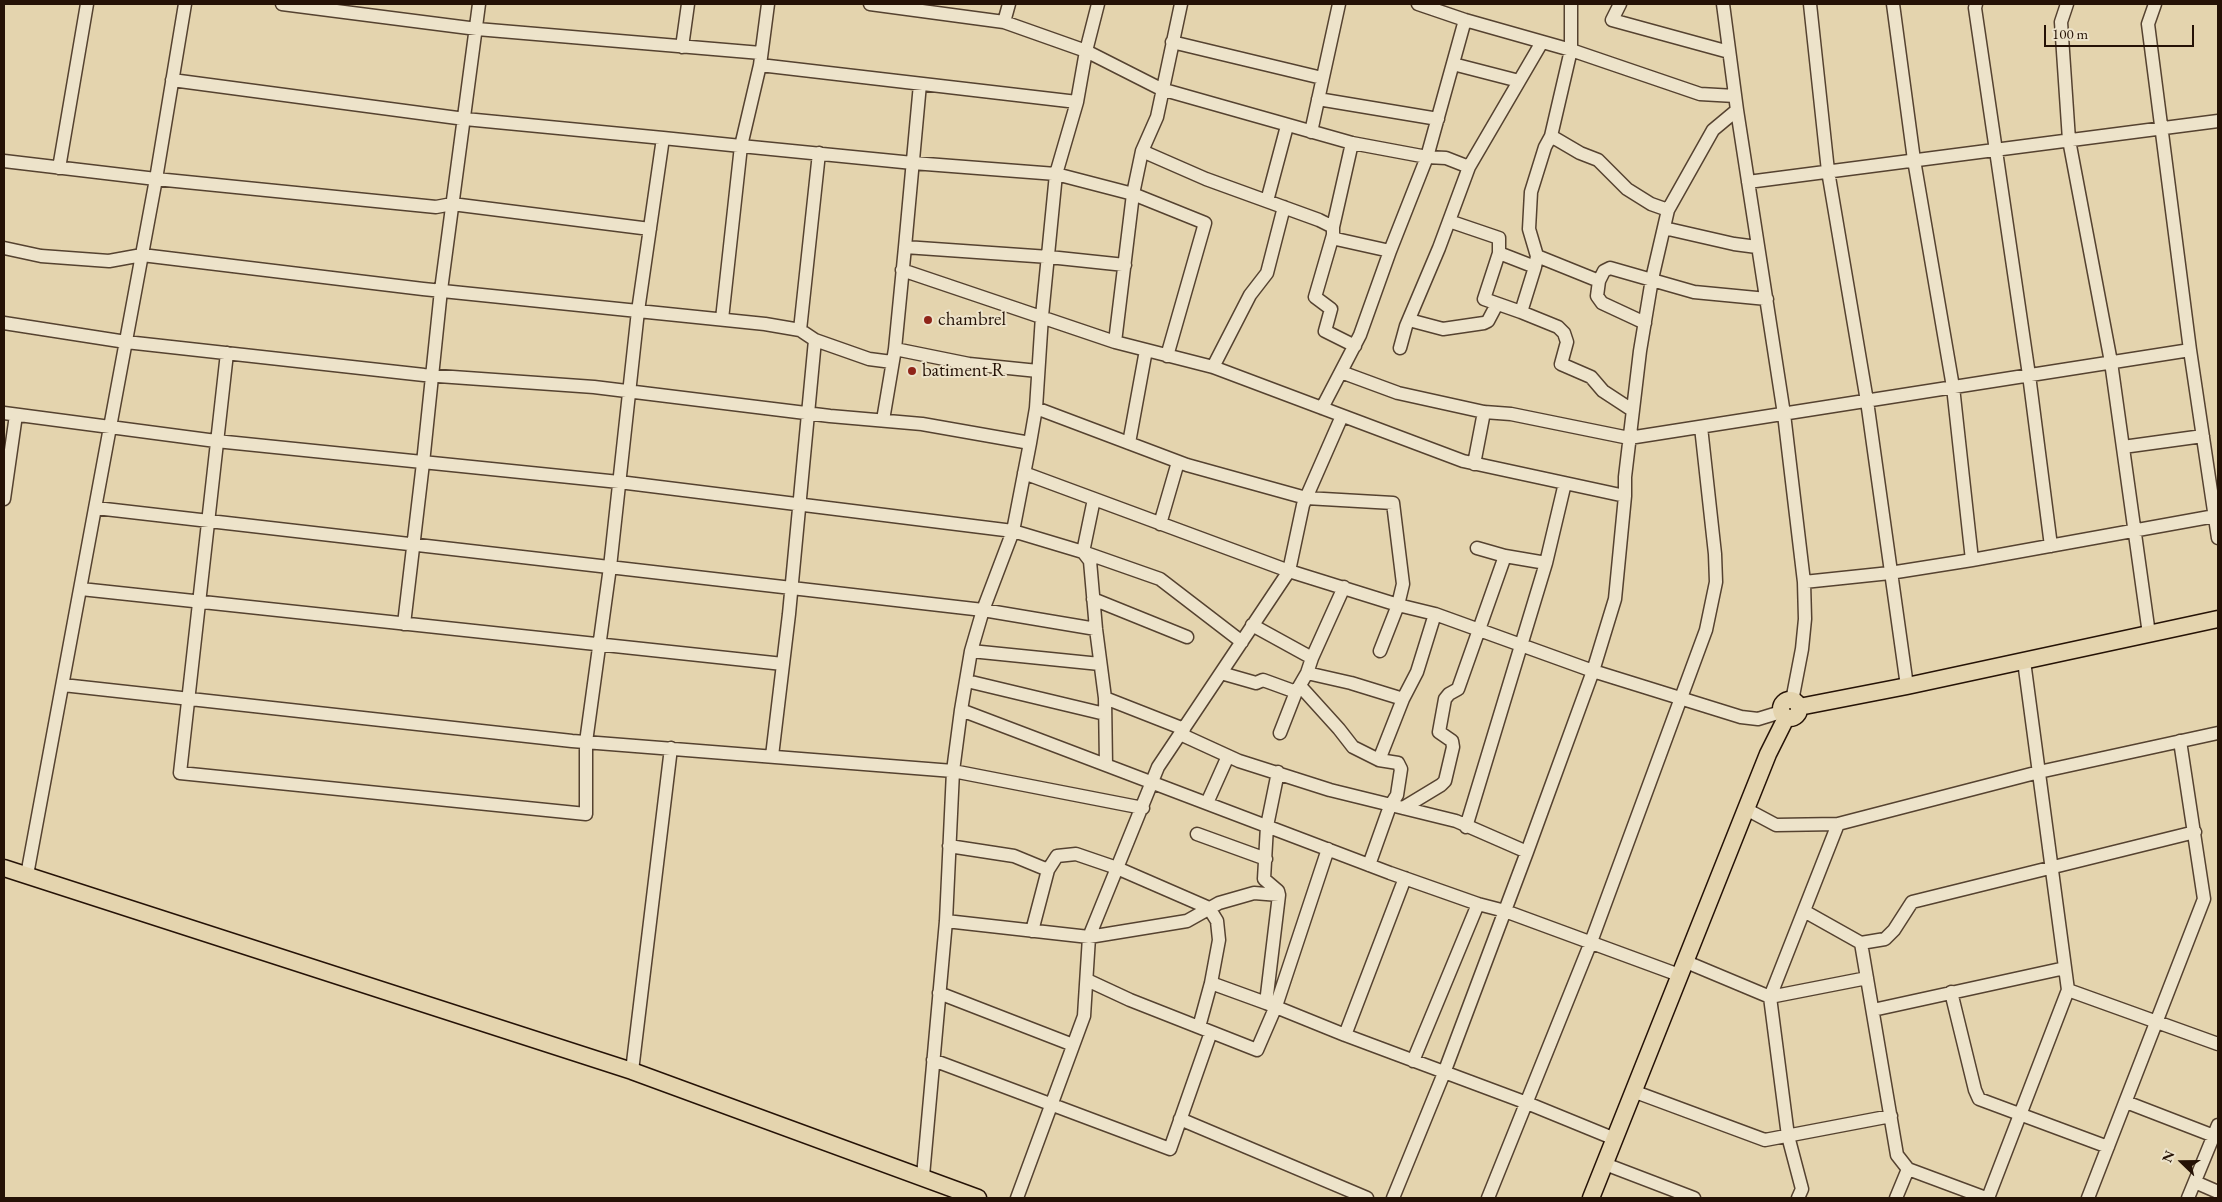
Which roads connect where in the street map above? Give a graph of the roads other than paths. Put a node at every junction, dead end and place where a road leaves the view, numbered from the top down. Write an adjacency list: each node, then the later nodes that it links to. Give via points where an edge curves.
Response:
1 (87, 4): 62 (street)
2 (185, 4): 35 (street)
3 (282, 4): 25 (street)
4 (480, 4): 25 (street)
5 (688, 4): 28 (street)
6 (768, 4): 32 (street)
7 (870, 4): 22 (street)
8 (1009, 4): 24 (street)
9 (1098, 4): 30 (street)
10 (1181, 4): 26 (street)
11 (1340, 4): 34 (street)
12 (1418, 4): 23 (street)
13 (1571, 4): 29 (street)
14 (1620, 4): 31 (street, via 1612,20)
15 (1710, 4): 21 (street)
16 (1810, 4): 63 (street)
17 (1893, 4): 58 (street)
18 (1976, 4): 54 (street)
19 (2068, 4): 51 (street, via 2061,22)
20 (2156, 4): 47 (street, via 2148,24)
21 (1723, 6): 31 (street)
22 (921, 7): 24 (street)
23 (1465, 20): 27 (street); 33 (street)
24 (1004, 22): 30 (street)
25 (478, 30): 28 (street); 44 (street)
26 (1172, 42): 34 (street); 38 (street)
27 (1542, 42): 29 (street); 36 (street)
28 (682, 47): 32 (street)
29 (1570, 50): 39 (street, via 1700,94); 49 (street)
30 (1086, 51): 38 (street); 41 (street)
31 (1729, 52): 39 (street)
32 (761, 59): 37 (street); 53 (street)
33 (1453, 64): 36 (street); 43 (street)
34 (1322, 78): 40 (street)
35 (172, 80): 44 (street); 65 (street)
36 (1519, 81): 61 (street)
37 (920, 84): 41 (street); 60 (street)
38 (1161, 90): 46 (street); 55 (street, via 1157,117)
39 (1735, 96): 42 (street)
40 (1318, 99): 43 (street); 48 (street)
41 (1077, 102): 64 (street)
42 (1737, 110): 66 (street); 71 (street, via 1713,130)
43 (1438, 119): 57 (street)
44 (465, 120): 50 (street); 69 (street)
45 (2218, 121): 47 (street)
46 (1287, 126): 48 (street); 68 (street)
47 (2162, 128): 51 (street); 106 (street)
48 (1311, 132): 52 (street)
49 (1552, 136): 71 (street, via 1598,160 1627,189); 83 (street, via 1545,147 1531,192 1529,229)
50 (663, 138): 53 (street); 74 (street)
51 (2069, 140): 54 (street); 110 (street)
52 (1352, 143): 57 (street); 75 (street)
53 (742, 146): 56 (street); 94 (street)
54 (1997, 149): 58 (street); 115 (street)
55 (1142, 151): 67 (street); 68 (street)
56 (819, 153): 60 (street); 98 (street)
57 (1428, 157): 61 (street, via 1446,158); 79 (street)
58 (1914, 160): 63 (street); 116 (street)
59 (4, 161): 62 (street)
60 (913, 164): 64 (street); 76 (street)
61 (1470, 167): 72 (street)
62 (59, 168): 65 (street)
63 (1828, 171): 66 (street); 118 (street)
64 (1056, 174): 67 (street); 82 (street)
65 (156, 179): 69 (street, via 436,207); 81 (street)
66 (1748, 182): 77 (street)
67 (1133, 194): 84 (street); 108 (street, via 1205,223)
68 (1267, 201): 70 (street)
69 (452, 204): 74 (street); 88 (street)
70 (1284, 207): 75 (street); 111 (street, via 1268,273 1250,295)
71 (1668, 210): 73 (street)
72 (1449, 221): 80 (street, via 1499,238); 95 (street)
73 (1664, 228): 77 (street); 86 (street)
74 (650, 229): 91 (street)
75 (1333, 231): 79 (street, via 1336,239); 102 (street, via 1315,297 1331,309 1325,331)
76 (905, 247): 82 (street); 85 (street)
77 (1757, 247): 89 (street)
78 (4, 248): 81 (street, via 41,256 110,261)
79 (1390, 251): 102 (street)
80 (1499, 253): 83 (street); 90 (street, via 1484,299)
81 (142, 255): 88 (street); 100 (street)
82 (1049, 257): 84 (street); 93 (street)
83 (1536, 261): 87 (street); 92 (street)
84 (1126, 265): 101 (street)
85 (902, 270): 93 (street); 104 (street)
86 (1652, 279): 87 (street, via 1610,268 1604,271); 89 (street, via 1694,292); 97 (street)
87 (1599, 281): 97 (street, via 1597,296 1602,303)
88 (441, 290): 91 (street); 114 (street)
89 (1766, 298): 125 (street)
90 (1497, 304): 92 (street); 95 (street, via 1484,323 1443,329)
91 (638, 311): 94 (street); 117 (street)
92 (1521, 312): 121 (street, via 1558,327 1567,342 1561,364 1591,377 1603,391)
93 (1042, 316): 101 (street); 112 (street)
94 (722, 319): 98 (street)
95 (1409, 320): 103 (street)
96 (4, 323): 100 (street)
97 (1645, 323): 121 (street)
98 (800, 330): 99 (street)
99 (815, 340): 109 (street, via 869,359); 123 (street)
100 (126, 342): 107 (street); 129 (street)
101 (1115, 342): 105 (street)
102 (1355, 346): 113 (street)
103 (1400, 348)
104 (895, 349): 109 (street); 112 (street, via 969,364)
105 (1146, 350): 108 (street); 134 (street)
106 (2190, 350): 110 (street); 130 (street)
107 (226, 353): 114 (street); 132 (street)
108 (1167, 356): 111 (street)
109 (892, 362): 127 (street)
110 (2111, 362): 115 (street); 135 (street)
111 (1213, 367): 120 (street)
112 (1038, 371): 119 (street)
113 (1341, 372): 120 (street); 122 (street, via 1398,394)
114 (432, 375): 117 (street); 137 (street)
115 (2029, 375): 116 (street); 155 (street)
116 (1953, 387): 118 (street); 159 (street)
117 (629, 391): 123 (street); 140 (street)
118 (1867, 401): 125 (street); 163 (street)
119 (1036, 408): 133 (street); 134 (street)
120 (1322, 408): 126 (street)
121 (1632, 410): 131 (street)
122 (1484, 412): 131 (street, via 1512,414); 138 (street)
123 (808, 413): 127 (street); 146 (street)
124 (10, 414): 129 (street); 144 (street)
125 (1784, 414): 128 (street); 164 (street)
126 (1342, 416): 138 (street); 143 (street)
127 (883, 420): 133 (street)
128 (1701, 427): 131 (street); 196 (street, via 1716,582 1706,630)
129 (111, 428): 132 (street); 147 (street)
130 (2203, 436): 135 (street); 148 (street)
131 (1629, 438): 142 (street)
132 (216, 441): 137 (street); 149 (street)
133 (1030, 443): 139 (street)
134 (1129, 443): 136 (street)
135 (2122, 447): 152 (street)
136 (1178, 462): 143 (street); 150 (street)
137 (424, 463): 140 (street); 154 (street)
138 (1474, 464): 141 (street)
139 (1024, 474): 145 (street); 151 (street)
140 (619, 482): 146 (street); 161 (street)
141 (1565, 483): 142 (street); 160 (street)
142 (1625, 496): 189 (street, via 1615,599)
143 (1306, 498): 162 (street); 170 (street, via 1393,503 1403,584)
144 (4, 499)
145 (1094, 500): 150 (street); 157 (street)
146 (799, 505): 151 (street); 165 (street)
147 (96, 508): 149 (street); 167 (street)
148 (2215, 516): 152 (street); 153 (street)
149 (207, 521): 154 (street); 169 (street)
150 (1160, 524): 162 (street)
151 (1013, 531): 157 (street); 171 (street)
152 (2134, 532): 155 (street); 178 (street)
153 (2218, 538)
154 (414, 544): 161 (street); 174 (street)
155 (2051, 546): 159 (street)
156 (1477, 548): 158 (street)
157 (1084, 552): 168 (street, via 1090,561); 180 (street, via 1160,579)
158 (1505, 556): 160 (street); 177 (street)
159 (1972, 560): 163 (street)
160 (1546, 563): 182 (street)
161 (610, 567): 165 (street); 181 (street)
162 (1289, 571): 166 (street); 175 (street)
163 (1890, 573): 164 (street); 194 (street)
164 (1804, 582): 200 (street, via 1804,626)
165 (791, 588): 171 (street); 187 (street)
166 (1344, 588): 170 (street); 185 (street)
167 (81, 589): 169 (street); 193 (street)
168 (1093, 599): 176 (street); 179 (street)
169 (200, 602): 174 (street); 199 (street)
170 (1398, 605): 172 (street); 184 (street)
171 (983, 610): 176 (street); 183 (street)
172 (1436, 614): 177 (street); 198 (street, via 1417,672)
173 (2218, 619): 178 (main road)
174 (404, 624): 181 (street)
175 (1252, 625): 180 (street); 185 (street)
176 (1096, 629): 188 (street)
177 (1480, 630): 182 (street); 220 (street, via 1458,689 1445,699 1439,732 1452,741 1454,747 1445,781)
178 (2149, 634): 186 (main road)
179 (1187, 637)
180 (1242, 642): 190 (street)
181 (599, 645): 187 (street); 207 (street)
182 (1521, 645): 189 (street); 224 (street)
183 (971, 651): 188 (street); 192 (street)
184 (1380, 651)
185 (1312, 658): 191 (street)
186 (2024, 661): 194 (main road); 215 (street)
187 (782, 664): 209 (street)
188 (1100, 664): 197 (street)
189 (1593, 671): 196 (street); 229 (street)
190 (1221, 673): 195 (street, via 1256,683 1263,680); 203 (street)
191 (1307, 673): 195 (street); 198 (street)
192 (967, 681): 201 (street); 202 (street)
193 (63, 685): 199 (street); 236 (street)
194 (1906, 686): 200 (main road)
195 (1298, 689): 204 (street); 211 (street, via 1339,728 1353,747)
196 (1680, 696): 200 (street, via 1741,717 1758,719); 246 (street)
197 (1105, 698): 202 (street); 203 (street)
198 (1403, 699): 211 (street)
199 (189, 700): 207 (street); 207 (street, via 180,773 586,814)
200 (1789, 709): 221 (main road)
201 (962, 710): 212 (street); 213 (street)
202 (1105, 714): 212 (street)
203 (1182, 732): 210 (street); 216 (street, via 1158,767)
204 (1280, 732)
205 (2218, 733): 206 (street)
206 (2180, 741): 215 (street); 225 (street)
207 (586, 742): 208 (street)
208 (671, 748): 209 (street); 266 (street)
209 (772, 756): 213 (street)
210 (1228, 756): 214 (street); 217 (street)
211 (1379, 760): 218 (street, via 1398,763 1401,769 1397,795)
212 (1106, 765): 216 (street)
213 (953, 771): 219 (street); 227 (street)
214 (1278, 772): 218 (street); 223 (street)
215 (2040, 772): 222 (street); 232 (street)
216 (1153, 782): 217 (street); 219 (street)
217 (1207, 803): 223 (street)
218 (1390, 806): 220 (street); 231 (street)
219 (1143, 808): 234 (street)
220 (1403, 808): 224 (street, via 1456,821)
221 (1746, 808): 222 (street, via 1776,825); 248 (main road)
222 (1838, 824): 242 (street)
223 (1266, 826): 228 (street); 230 (street)
224 (1466, 827): 229 (street)
225 (2195, 832): 232 (street); 259 (street, via 2204,899)
226 (1197, 834): 230 (street)
227 (949, 846): 235 (street, via 1014,856); 243 (street)
228 (1328, 849): 231 (street); 257 (street)
229 (1527, 852): 241 (street)
230 (1266, 859): 238 (street, via 1264,879)
231 (1369, 865): 237 (street)
232 (2052, 866): 247 (street, via 1912,902 1885,939); 249 (street)
233 (4, 868): 236 (main road)
234 (1117, 868): 235 (street, via 1076,854 1058,856); 240 (street); 245 (street)
235 (1048, 870): 244 (street)
236 (27, 875): 266 (main road)
237 (1405, 878): 239 (street); 261 (street)
238 (1279, 895): 240 (street, via 1254,893); 257 (street)
239 (1478, 904): 241 (street); 265 (street)
240 (1209, 908): 245 (street, via 1187,921); 252 (street, via 1217,921 1219,940)
241 (1505, 911): 246 (street); 267 (street)
242 (1804, 911): 247 (street); 256 (street)
243 (946, 921): 244 (street); 255 (street)
244 (1032, 931): 245 (street)
245 (1088, 937): 251 (street)
246 (1591, 942): 248 (street); 270 (street)
247 (1861, 943): 250 (street)
248 (1681, 968): 256 (street); 268 (main road)
249 (2066, 968): 253 (street); 254 (street)
250 (1867, 978): 256 (street); 258 (street)
251 (1087, 980): 260 (street); 263 (street, via 1084,1016)
252 (1211, 983): 257 (street); 260 (street)
253 (2068, 990): 259 (street); 272 (street)
254 (1951, 992): 258 (street); 272 (street, via 1979,1099)
255 (939, 993): 263 (street); 264 (street)
256 (1770, 997): 276 (street)
257 (1271, 1004): 260 (street, via 1257,1050); 261 (street)
258 (1873, 1010): 273 (street)
259 (2157, 1022): 262 (street); 269 (street)
260 (1205, 1030): 274 (street)
261 (1345, 1035): 265 (street)
262 (2218, 1044)
263 (1073, 1045): 271 (street)
264 (933, 1060): 271 (street); 281 (street)
265 (1413, 1061): 267 (street)
266 (632, 1070): 281 (main road)
267 (1444, 1072): 270 (street); 287 (street)
268 (1633, 1091): 276 (street, via 1765,1140); 277 (main road)
269 (2126, 1102): 275 (street); 278 (street)
270 (1527, 1103): 277 (street); 288 (street)
271 (1050, 1106): 274 (street, via 1170,1149); 285 (street)
272 (2020, 1114): 278 (street); 293 (street)
273 (1890, 1116): 276 (street); 280 (street, via 1897,1155)
274 (1180, 1119): 286 (street)
275 (2216, 1131): 282 (street)
276 (1788, 1136): 291 (street, via 1802,1189)
277 (1615, 1139): 279 (main road)
278 (2108, 1147): 294 (street)
279 (1605, 1164): 289 (main road); 290 (street)
280 (1908, 1169): 292 (street); 293 (street)
281 (923, 1176): 284 (main road)
282 (2194, 1182): 283 (street); 295 (street)
283 (2218, 1192)
284 (978, 1198)
285 (1017, 1198)
286 (1367, 1198)
287 (1393, 1198)
288 (1488, 1198)
289 (1591, 1198)
290 (1694, 1198)
291 (1798, 1198)
292 (1896, 1198)
293 (1987, 1198)
294 (2088, 1198)
295 (2188, 1198)

